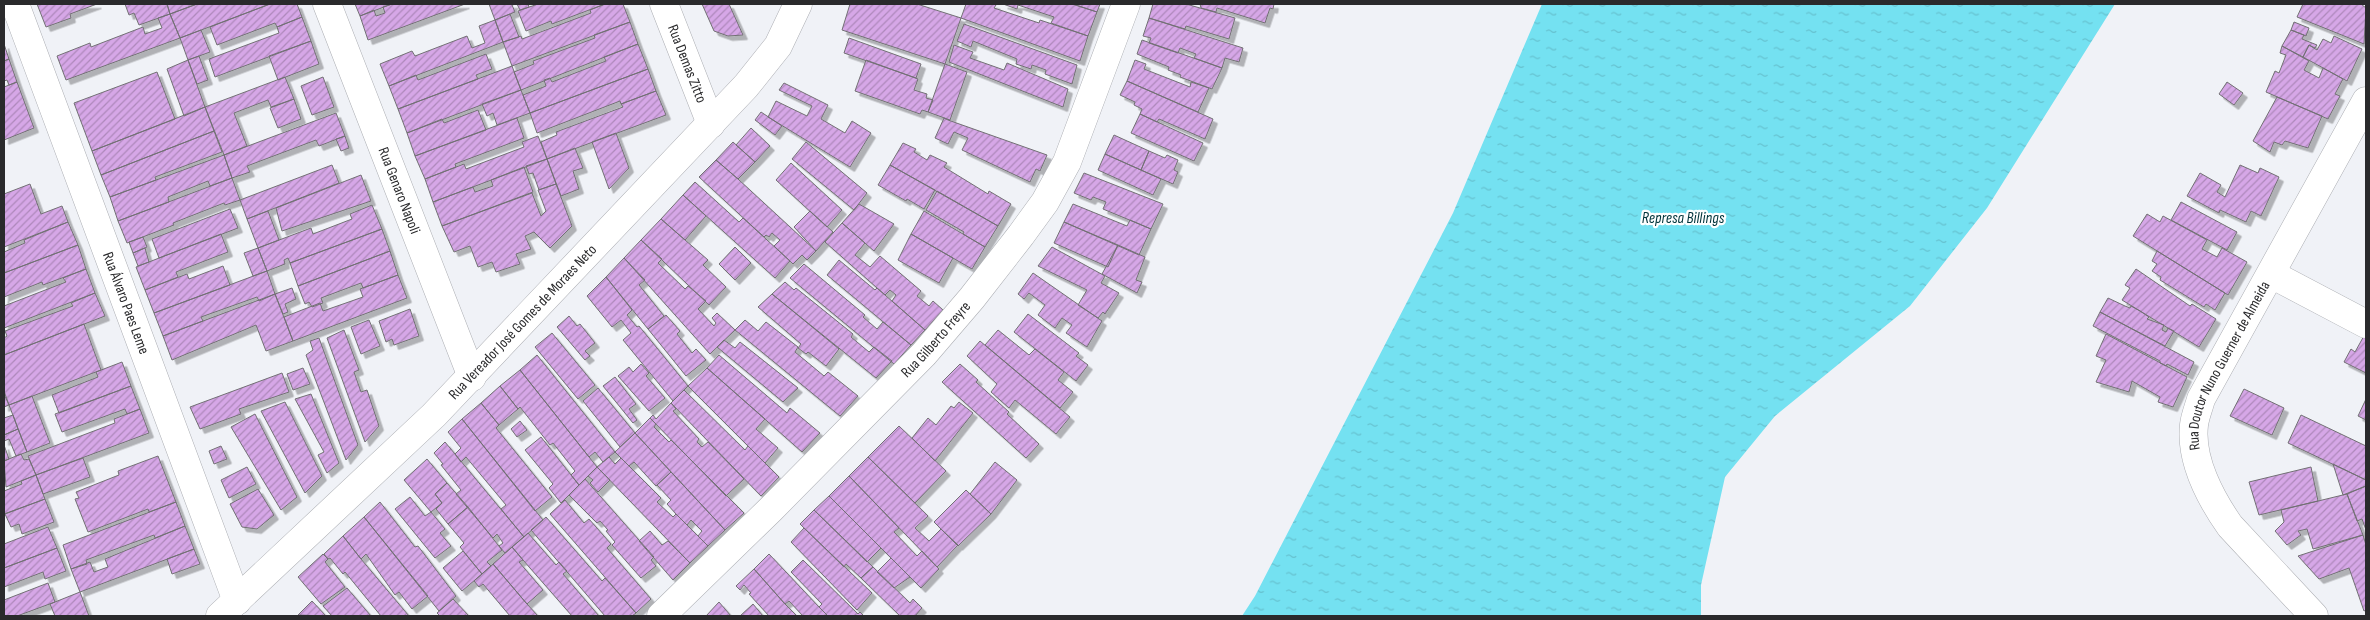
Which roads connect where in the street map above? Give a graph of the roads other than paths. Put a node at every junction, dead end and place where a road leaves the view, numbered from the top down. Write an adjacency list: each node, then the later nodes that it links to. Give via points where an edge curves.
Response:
1 (15, 4): 11 (street, Rua Álvaro Paes Leme)
2 (328, 4): 10 (street, Rua Genaro Napoli)
3 (664, 4): 7 (street, Rua Demas Zitto)
4 (798, 4): 7 (street, Rua Vereador José Gomes de Moraes Neto, via 778,46)
5 (1126, 4): 12 (street, Rua Gilberto Freyre, via 1067,162 1045,202 1021,235 924,354)
6 (2366, 101): 8 (street, Rua Doutor Nuno Guerner de Almeida)
7 (710, 124): 10 (street, Rua Vereador José Gomes de Moraes Neto)
8 (2271, 274): 9 (street); 13 (street, Rua Doutor Nuno Guerner de Almeida, via 2201,399 2194,426 2194,443 2203,476 2230,526)
9 (2366, 324)
10 (472, 377): 11 (street, Rua Vereador José Gomes de Moraes Neto)
11 (229, 608)
12 (661, 616)
13 (2314, 616)

